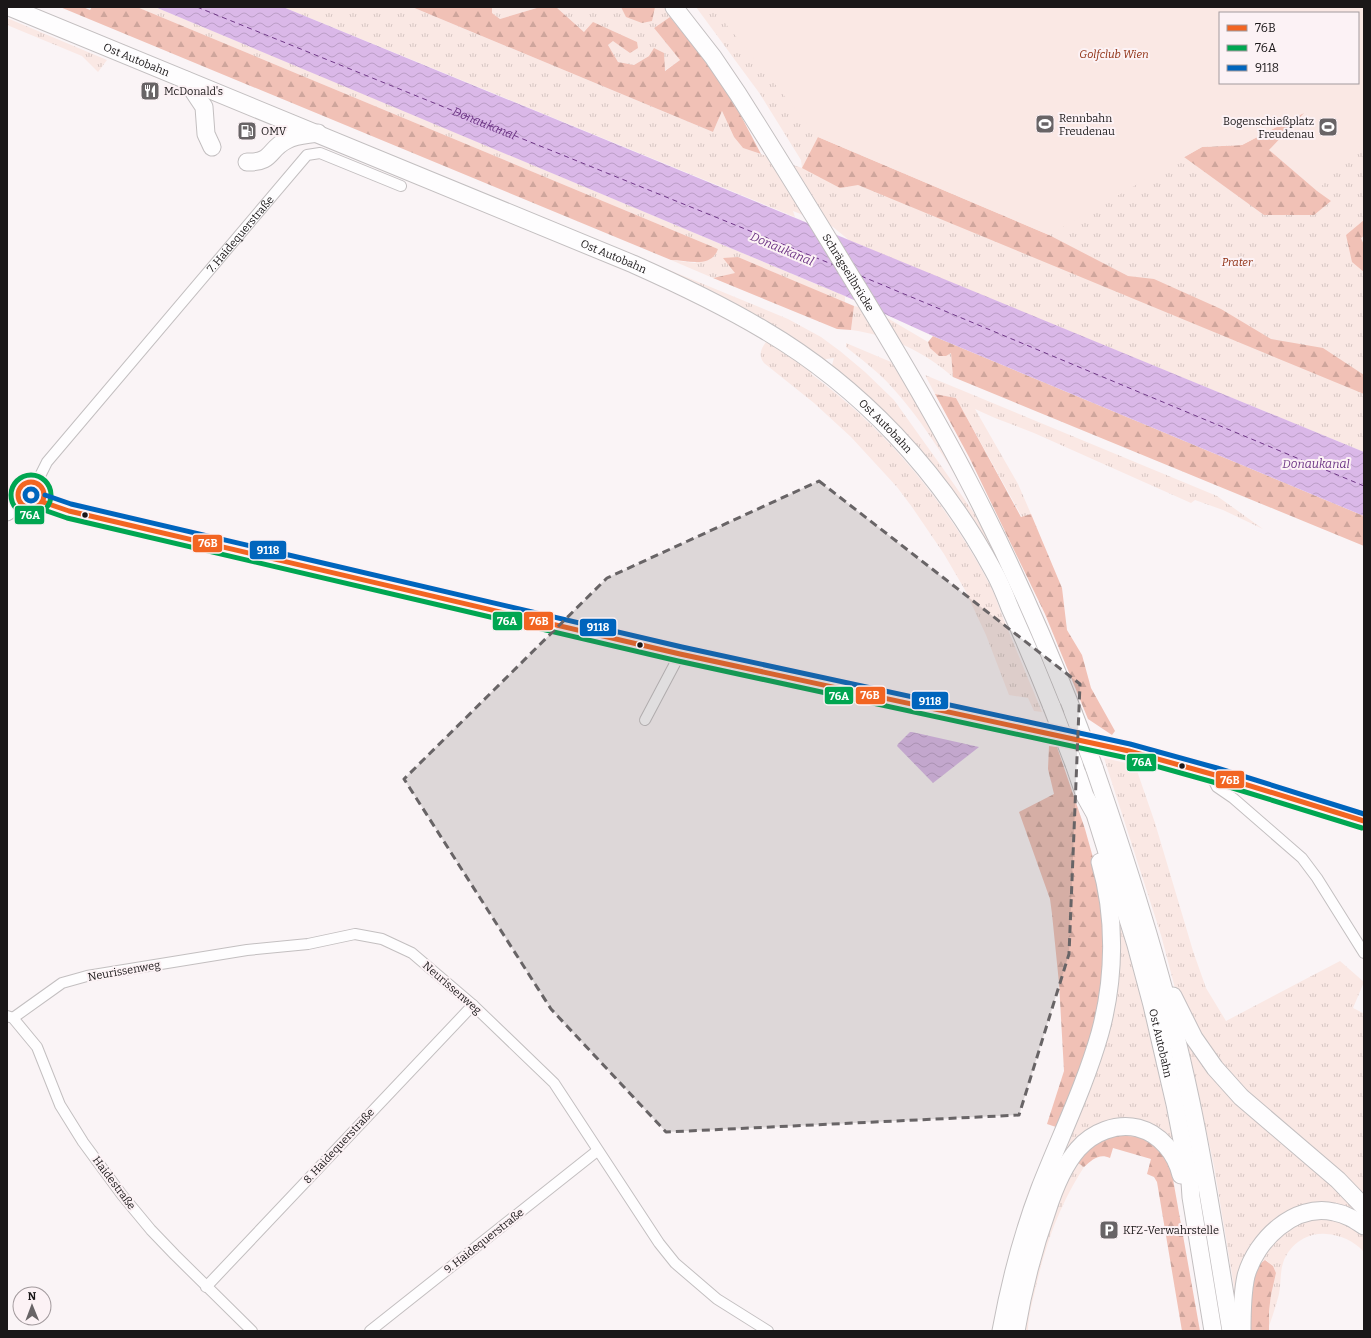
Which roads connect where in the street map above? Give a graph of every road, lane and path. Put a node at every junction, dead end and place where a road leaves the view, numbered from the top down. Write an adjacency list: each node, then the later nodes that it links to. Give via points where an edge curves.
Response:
1 (9, 7): 3 (highway, Ost Autobahn)
2 (674, 7): 13 (highway, Schrägseilbrücke, via 717,64 772,146 924,400 968,480 1010,565)
3 (186, 80): 4 (highway, Ost Autobahn); 5 (highway, via 204,107 200,133 206,134)
4 (318, 133): 6 (highway, via 286,140 262,161); 16 (highway, Ost Autobahn, bridge, via 634,264 709,299 765,330 812,362 859,399 897,436 931,475 964,520 994,571 1052,707)
5 (212, 147)
6 (247, 162)
7 (401, 186): 8 (street, 7. Haidequerstraße, via 320,153 307,156 47,462)
8 (38, 484): 9 (main road, via 28,483 21,488 18,497); 10 (main road, via 43,489)
9 (20, 502): 10 (main road, via 30,509); 11 (main road)
10 (43, 502): 12 (main road, via 85,515)
11 (7, 513)
12 (680, 654): 14 (street); 15 (main road, via 1129,751)
13 (1073, 712): 18 (highway, Ost Autobahn, bridge, via 1128,866)
14 (645, 720)
15 (1215, 775): 17 (main road); 19 (street, via 1217,787 1302,858)
16 (1085, 796): 23 (highway, Ost Autobahn, via 1095,814 1136,945 1175,1104); 30 (highway, via 1104,874 1110,914 1112,951 1108,995 1093,1054 1025,1232 1010,1285)
17 (1364, 821)
18 (1151, 944): 24 (highway, via 1159,958 1175,1002 1194,1038 1215,1068 1241,1097 1338,1180); 33 (highway, Ost Autobahn, via 1191,1101)
19 (1364, 954)
20 (472, 1005): 21 (street, Neurissenweg, via 412,953 382,939 355,934 308,944 247,950 87,976 62,984); 22 (street, Neurissenweg, via 554,1083); 26 (street, 8. Haidequerstraße)
21 (10, 1017): 26 (street, Haidestraße, via 37,1047 60,1106 83,1142 151,1230)
22 (598, 1151): 28 (street, 9. Haidequerstraße); 29 (street, Neurissenweg, via 675,1263 717,1299)
23 (1191, 1198): 31 (highway, via 1174,1157 1165,1144 1153,1135 1138,1128 1123,1127 1107,1130 1092,1137 1078,1148 1067,1163 1052,1194 1031,1257); 32 (highway, Ost Autobahn)
24 (1364, 1208)
25 (1364, 1226): 34 (highway, via 1352,1218 1333,1212 1315,1211 1297,1216 1266,1238 1247,1276 1242,1299)
26 (206, 1287): 27 (street, Haidestraße)
27 (252, 1331)
28 (370, 1331)
29 (768, 1331)
30 (1001, 1331)
31 (1016, 1331)
32 (1213, 1331)
33 (1231, 1331)
34 (1242, 1331)

